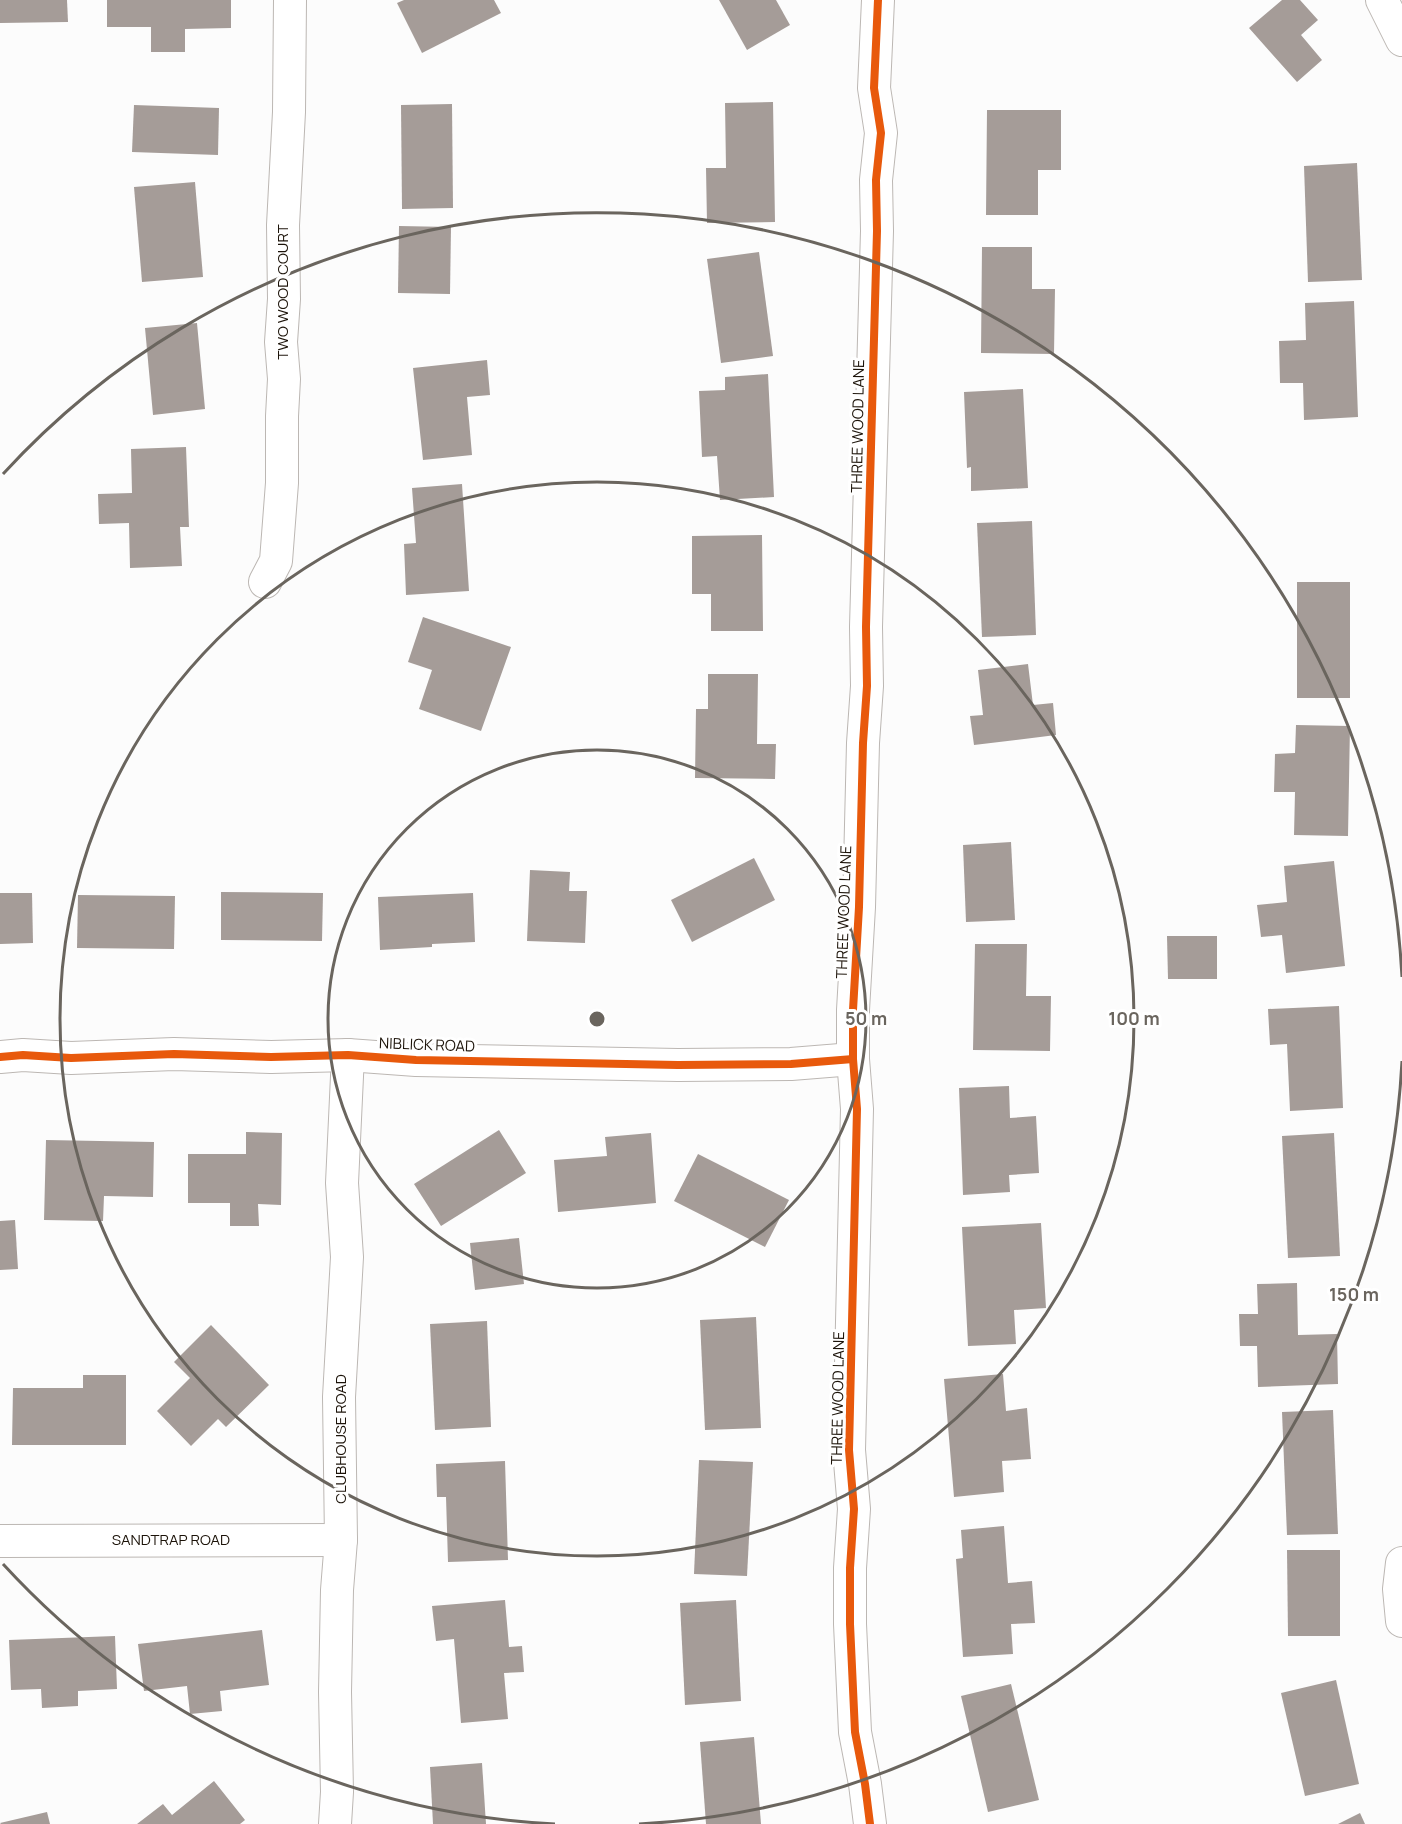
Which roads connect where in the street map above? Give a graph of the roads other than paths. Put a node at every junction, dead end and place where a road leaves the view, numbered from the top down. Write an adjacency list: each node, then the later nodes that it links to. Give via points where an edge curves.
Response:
1 (290, 0): 5 (street, TWO WOOD COURT, via 281,342 282,483 276,561)
2 (878, 0): 8 (street, THREE WOOD LANE, via 874,88 881,133 876,180 867,686)
3 (1382, 0): 4 (street)
4 (1402, 40)
5 (265, 582)
6 (348, 1055): 7 (street, NIBLICK ROAD); 8 (street, NIBLICK ROAD, via 678,1065); 9 (street, CLUBHOUSE ROAD, via 342,1183 346,1257 339,1397)
7 (0, 1057)
8 (853, 1059): 14 (street, THREE WOOD LANE, via 857,1108 849,1450 854,1509 850,1624 855,1732)
9 (341, 1540): 10 (street, SANDTRAP ROAD); 13 (street, CLUBHOUSE ROAD)
10 (0, 1541)
11 (1402, 1563): 12 (street)
12 (1402, 1621)
13 (335, 1824)
14 (870, 1824)

